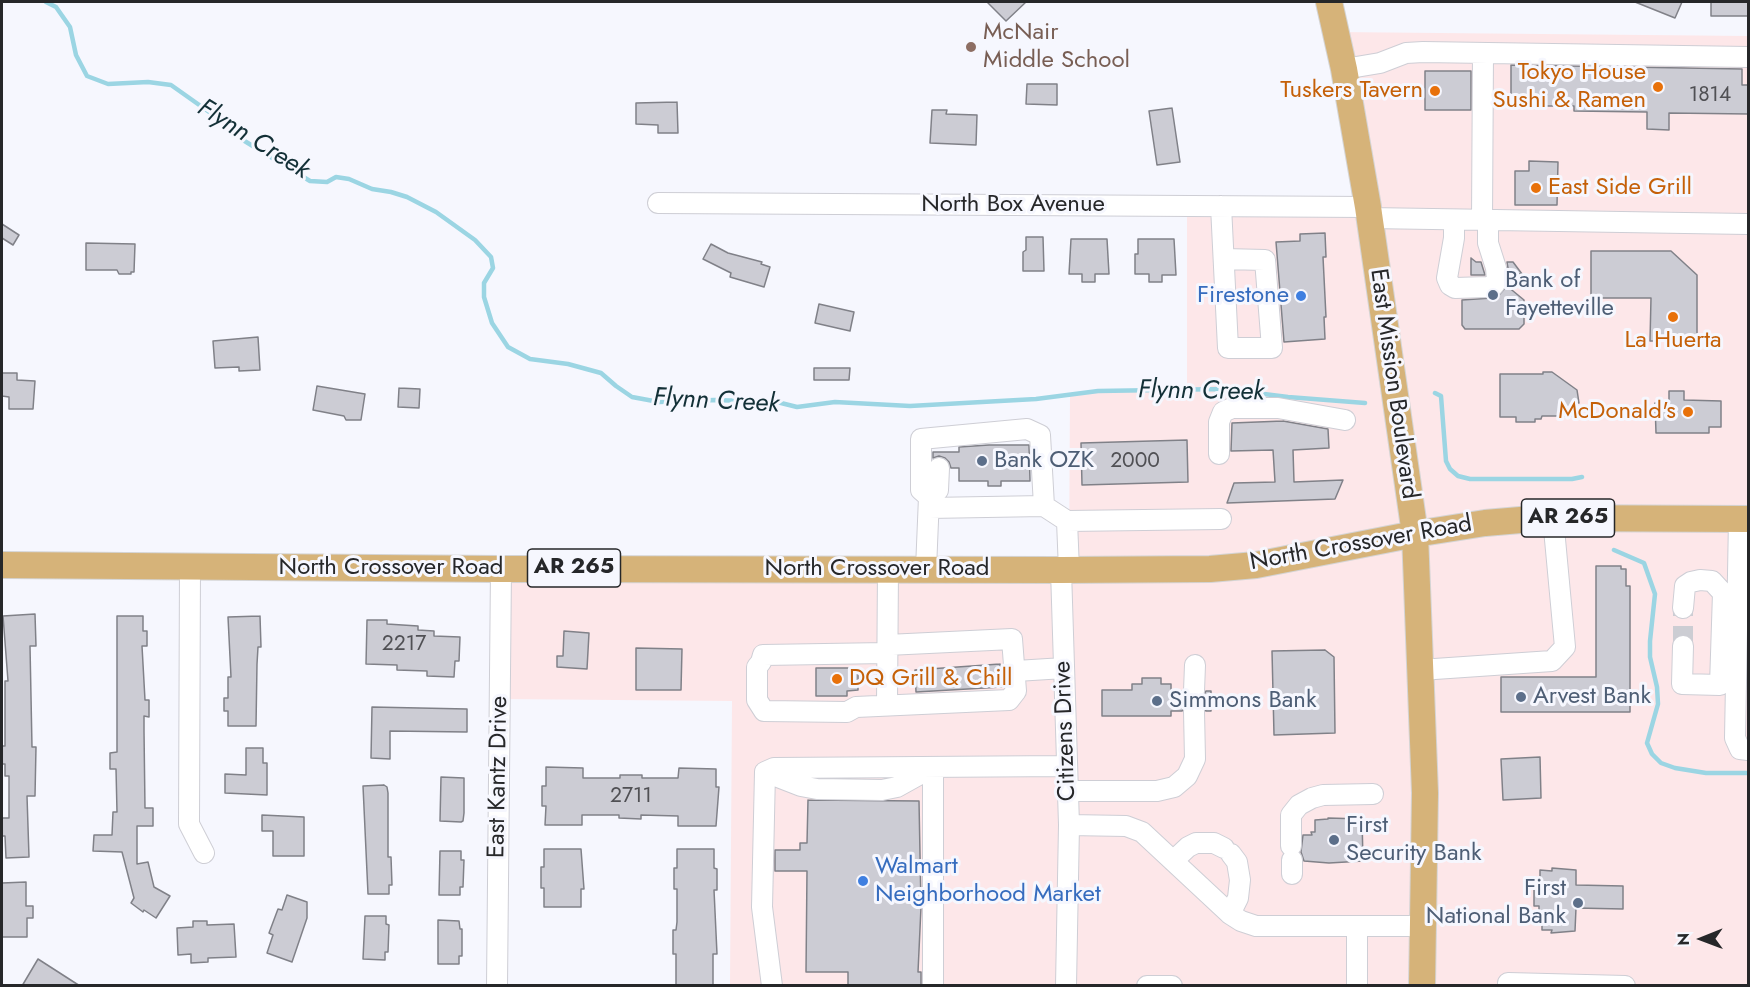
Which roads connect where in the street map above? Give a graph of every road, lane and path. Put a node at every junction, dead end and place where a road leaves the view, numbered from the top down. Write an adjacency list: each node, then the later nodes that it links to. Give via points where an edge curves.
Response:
1 (1329, 2): 4 (main road, East Mission Boulevard)
2 (1484, 53): 3 (street); 4 (street, via 1406,53 1380,63); 9 (street)
3 (1749, 57)
4 (1344, 69): 7 (main road, East Mission Boulevard)
5 (658, 203): 6 (street, North Box Avenue)
6 (1221, 206): 7 (street, North Box Avenue); 11 (street)
7 (1369, 213): 8 (street, North Box Avenue); 21 (main road, East Mission Boulevard)
8 (1454, 220): 9 (street, North Box Avenue); 9 (street, via 1447,278 1455,288 1488,287 1497,280)
9 (1485, 220): 10 (street, North Box Avenue)
10 (1749, 224)
11 (1224, 259): 11 (street, via 1228,348 1272,348 1265,260)
12 (1345, 420): 14 (street, via 1278,408 1232,408 1223,412 1219,422)
13 (939, 453): 15 (street, via 939,490); 15 (street, via 921,439 921,490); 16 (street, via 1027,429 1040,435)
14 (1219, 454)
15 (929, 503): 16 (street); 26 (street)
16 (1044, 506): 20 (street)
17 (1553, 518): 19 (main road, North Crossover Road / AR 265); 21 (main road, North Crossover Road / AR 265, via 1485,522); 34 (street, via 1565,647 1552,661)
18 (1221, 519): 20 (street)
19 (1744, 519): 28 (street)
20 (1067, 521): 27 (street, Citizens Drive)
21 (1415, 534): 27 (main road, North Crossover Road / AR 265, via 1210,569); 34 (main road, East Mission Boulevard)
22 (2, 565): 23 (main road, North Crossover Road / AR 265)
23 (190, 567): 24 (main road, North Crossover Road / AR 265); 45 (street, via 189,824)
24 (501, 569): 25 (main road, North Crossover Road / AR 265); 52 (street, East Kantz Drive)
25 (888, 569): 26 (main road, North Crossover Road / AR 265); 31 (street)
26 (926, 569): 27 (main road, North Crossover Road / AR 265)
27 (1065, 570): 33 (street, Citizens Drive)
28 (1737, 588): 29 (street, via 1712,581 1691,582 1685,586); 30 (street, via 1720,685 1682,684); 39 (street, via 1735,738 1740,749)
29 (1683, 608)
30 (1683, 646)
31 (887, 649): 35 (street, via 1012,639); 37 (street); 37 (street, via 763,655 757,667 757,700 764,711 847,712 856,707)
32 (1195, 665): 36 (street)
33 (1064, 668): 35 (street); 41 (street, Citizens Drive)
34 (1420, 669): 50 (main road, East Mission Boulevard, via 1425,793)
35 (1016, 671): 37 (street, via 1016,691 1009,700)
36 (1194, 691)
37 (887, 705)
38 (1194, 711): 42 (street, via 1195,759 1188,776 1174,787 1157,791)
39 (1749, 750)
40 (933, 766): 41 (street); 53 (street, via 774,768 765,772 762,907); 54 (street)
41 (1067, 766): 42 (street, Citizens Drive)
42 (1068, 791): 44 (street, Citizens Drive)
43 (1373, 794): 46 (street, via 1323,795 1299,805 1291,815)
44 (1069, 825): 47 (street, Citizens Drive, via 1126,826 1142,832); 55 (street)
45 (204, 853)
46 (1292, 860)
47 (1173, 861): 48 (street, Citizens Drive); 48 (street, via 1196,843 1214,843 1228,851 1237,862 1240,880 1238,898)
48 (1230, 914): 49 (street, Citizens Drive, via 1256,926)
49 (1357, 926): 50 (street, Citizens Drive); 58 (street)
50 (1424, 926): 59 (main road, East Mission Boulevard)
51 (1508, 983): 60 (street)
52 (497, 986)
53 (772, 986)
54 (933, 986)
55 (1066, 986)
56 (1147, 986): 57 (street)
57 (1172, 986)
58 (1357, 986)
59 (1422, 986)
60 (1625, 986)

